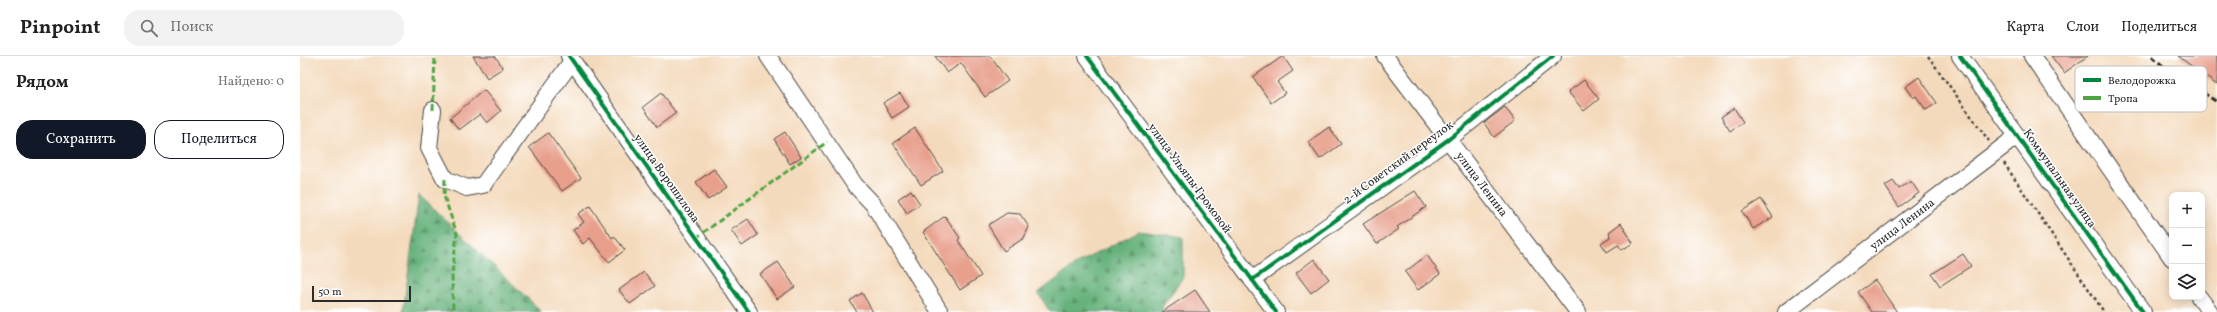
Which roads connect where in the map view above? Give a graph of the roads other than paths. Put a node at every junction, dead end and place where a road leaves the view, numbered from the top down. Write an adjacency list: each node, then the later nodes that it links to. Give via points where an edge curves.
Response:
1 (768, 56): 15 (street, via 855,185 872,204)
2 (1088, 56): 12 (street, улица Ульяны Громовой)
3 (1386, 56): 10 (street, улица Ленина)
4 (1553, 56): 10 (street, 2-й Советский переулок)
5 (1960, 56): 9 (street, Коммунальная улица)
6 (2032, 56): 11 (street)
7 (570, 58): 8 (street, via 483,185 467,188 445,179 429,148); 14 (street, улица Ворошилова)
8 (433, 110)
9 (2018, 136): 18 (street, улица Ленина); 19 (street, Коммунальная улица)
10 (1449, 139): 12 (street, 2-й Советский переулок); 17 (street, улица Ленина)
11 (2169, 254)
12 (1252, 280): 16 (street, улица Ульяны Громовой)
13 (2201, 300): 20 (street)
14 (749, 312)
15 (940, 312)
16 (1276, 312)
17 (1578, 312)
18 (1786, 312)
19 (2143, 312)
20 (2210, 312)

